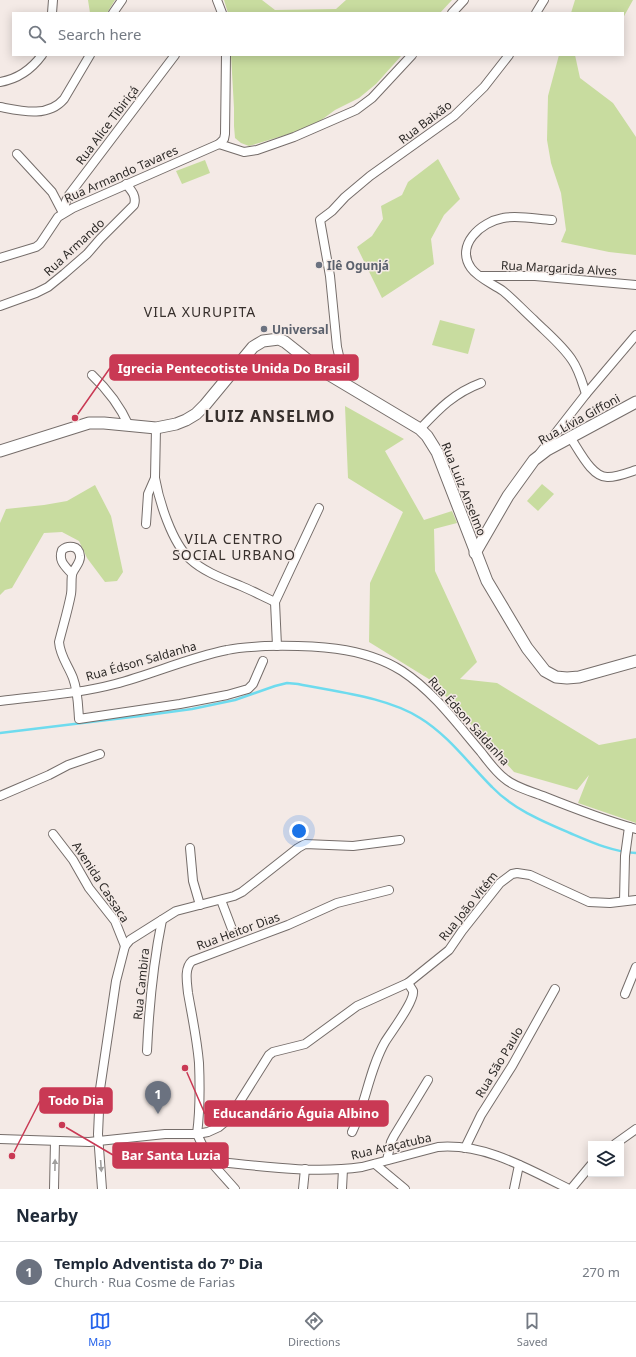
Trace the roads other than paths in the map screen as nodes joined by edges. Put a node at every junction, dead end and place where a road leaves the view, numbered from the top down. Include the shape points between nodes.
1 (53, 0) edge
2 (122, 0) edge
3 (217, 0) edge
4 (464, 0) edge
5 (544, 0) edge
6 (52, 12) edge
7 (114, 12) edge
8 (222, 12) edge
9 (453, 12) edge
10 (537, 12) edge
11 (41, 56) edge
12 (89, 56) edge
13 (174, 56) edge
14 (226, 56) edge
15 (411, 56) edge
16 (508, 56) edge
17 (0, 82) edge
18 (0, 107) edge
19 (219, 144) junction
20 (17, 154) dead end
21 (126, 184) junction
22 (63, 213) junction
23 (552, 220) dead end
24 (0, 258) edge
25 (480, 276) junction
26 (636, 285) edge
27 (0, 306) edge
28 (636, 335) edge
29 (342, 369) dead end
30 (92, 375) dead end
31 (481, 383) dead end
32 (586, 394) junction
33 (636, 402) edge
34 (129, 426) junction
35 (156, 428) junction
36 (420, 429) junction
37 (570, 438) junction
38 (0, 451) edge
39 (534, 460) junction
40 (636, 470) edge
41 (155, 478) junction
42 (319, 508) dead end
43 (146, 524) dead end
44 (475, 553) junction
45 (72, 574) dead end
46 (275, 602) junction
47 (278, 646) junction
48 (264, 661) dead end
49 (636, 661) edge
50 (76, 692) junction
51 (0, 701) edge
52 (100, 754) dead end
53 (0, 796) edge
54 (632, 828) edge
55 (53, 834) dead end
56 (400, 840) dead end
57 (190, 848) dead end
58 (389, 890) dead end
59 (221, 900) junction
60 (636, 900) edge
61 (624, 901) junction
62 (200, 905) junction
63 (162, 920) junction
64 (232, 929) dead end
65 (125, 946) junction
66 (636, 967) edge
67 (408, 983) junction
68 (555, 990) dead end
69 (625, 994) dead end
70 (147, 1051) dead end
71 (428, 1080) dead end
72 (636, 1130) edge
73 (352, 1132) dead end
74 (196, 1134) junction
75 (0, 1139) edge
76 (55, 1141) junction
77 (620, 1141) edge
78 (99, 1142) junction
79 (465, 1148) junction
80 (387, 1160) junction
81 (210, 1161) junction
82 (375, 1164) junction
83 (519, 1165) junction
84 (588, 1168) edge
85 (305, 1169) junction
86 (343, 1169) junction
87 (54, 1189) edge
88 (102, 1189) edge
89 (235, 1189) edge
90 (304, 1189) edge
91 (342, 1189) edge
92 (405, 1189) edge
93 (514, 1189) edge
94 (570, 1189) edge

1 - 6 street
2 - 7 street
3 - 8 street
4 - 9 street
5 - 10 street
11 - 17 street via 21,75
12 - 18 street via 59,105 34,112
13 - 22 street, Rua Alice Tibiriçá via 69,195
14 - 19 street via 226,129 224,140
15 - 19 street via 372,98 356,110 257,150 244,152
16 - 29 street, Rua Baixão via 484,87 454,116 370,176 320,220
19 - 21 street, Rua Armando Tavares
20 - 22 street via 52,192
21 - 22 street, Rua Armando Tavares
21 - 27 street, Rua Armando via 135,197 134,205 86,254 48,287
22 - 24 street, Rua Armando Tavares via 36,247
23 - 25 street via 503,218 479,230 466,246 466,254 472,269
25 - 26 street, Rua Margarida Alves via 535,276
25 - 32 street via 506,294 566,352 579,372
28 - 32 street
30 - 34 street via 118,405
31 - 36 street via 467,388 442,406
32 - 39 street
33 - 37 street, Rua Lívia Giffoni
34 - 35 street, Rua Luiz Anselmo
34 - 38 street, Rua Luiz Anselmo via 104,423 82,425
35 - 36 street, Rua Luiz Anselmo via 176,424 196,414 253,347 263,341 279,339 314,365
35 - 41 street
36 - 44 street, Rua Luiz Anselmo via 428,436 437,452
37 - 39 street, Rua Lívia Giffoni
37 - 40 street via 592,470 600,476 608,478
39 - 44 street, Rua Lívia Giffoni via 508,496
41 - 43 street via 148,494
41 - 46 street via 159,498 171,528 181,550 189,559 220,577
42 - 46 street
44 - 49 street, Rua Luiz Anselmo via 494,595 527,648 545,671 556,677 579,677
45 - 50 street via 71,594 59,642
46 - 47 street
47 - 50 street, Rua Édson Saldanha via 228,649 116,684
47 - 54 street, Rua Édson Saldanha via 350,651 392,665 429,693 505,779 539,795
48 - 50 street via 253,684 248,688 227,695 180,704 79,719
50 - 51 street, Rua Édson Saldanha
52 - 53 street via 68,765
54 - 61 street via 625,853
55 - 65 street, Avenida Cassaca via 74,860 89,888 115,921
56 - 59 street via 353,846 305,844 242,892
57 - 62 street via 193,881
58 - 74 street, Rua Heitor Dias via 337,903 294,923 189,963 187,984 199,1063 199,1116
59 - 62 street
59 - 64 street
60 - 61 street, Rua João Vitém
61 - 67 street, Rua João Vitém via 589,902 530,876 512,874 500,883 449,950
62 - 63 street via 182,909
63 - 65 street via 130,940
63 - 70 street, Rua Cambira via 153,971
65 - 78 street via 116,981 101,1081
66 - 69 street
67 - 73 street via 413,991 411,1002 377,1057
67 - 74 street, Rua João Vitém via 357,1006 304,1044 269,1054 225,1122 208,1132
68 - 79 street, Rua São Paulo via 481,1115
71 - 80 street via 394,1136
72 - 77 street
74 - 78 street, Rua João Vitém via 165,1134
74 - 81 street
75 - 76 street, Rua João Vitém
76 - 78 street, Rua João Vitém
87 -> 76 street
78 -> 88 street
79 - 80 street, Rua Araçatuba via 438,1147
79 - 83 street, Rua Araçatuba
80 - 82 street, Rua Araçatuba
81 - 85 street, Rua Araçatuba
81 - 89 street
82 - 86 street, Rua Araçatuba
82 - 92 street
83 - 93 street
83 - 94 street, Rua Araçatuba
84 - 94 street
85 - 86 street, Rua Araçatuba
85 - 90 street
86 - 91 street

